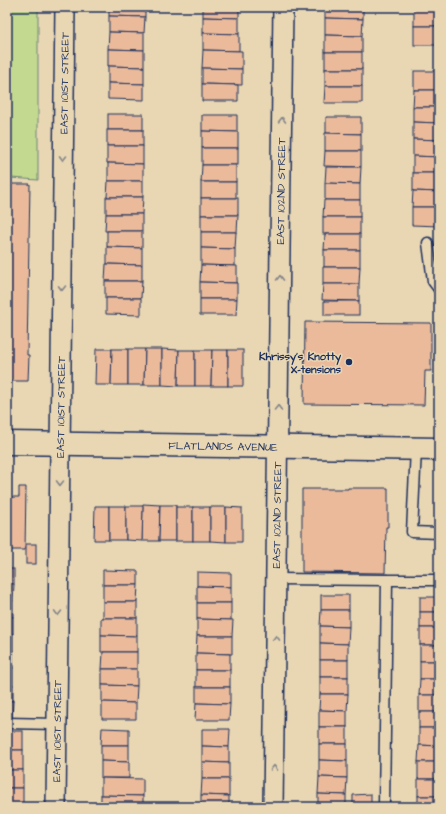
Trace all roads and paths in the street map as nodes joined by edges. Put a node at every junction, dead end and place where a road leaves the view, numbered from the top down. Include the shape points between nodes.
1 (65, 7) edge
2 (283, 7) edge
3 (428, 244) dead end
4 (439, 289) edge
5 (7, 443) edge
6 (60, 444) junction
7 (278, 447) junction
8 (416, 449) junction
9 (439, 449) edge
10 (439, 533) edge
11 (276, 579) junction
12 (387, 580) junction
13 (439, 580) edge
14 (7, 723) edge
15 (57, 724) junction
16 (56, 807) edge
17 (273, 807) edge
18 (384, 807) edge

1 -> 6 street, EAST 101ST STREET
7 -> 2 street, EAST 102ND STREET
3 - 4 lane via 433,281
5 - 6 main road, FLATLANDS AVENUE
6 - 7 main road, FLATLANDS AVENUE
6 -> 15 street, EAST 101ST STREET
7 - 8 main road, FLATLANDS AVENUE
7 - 11 street, EAST 102ND STREET
8 - 9 main road, FLATLANDS AVENUE
8 - 10 lane via 412,532
11 - 12 lane
17 -> 11 street, EAST 102ND STREET
12 - 13 lane
12 - 18 lane
14 - 15 lane
15 - 16 street, EAST 101ST STREET

